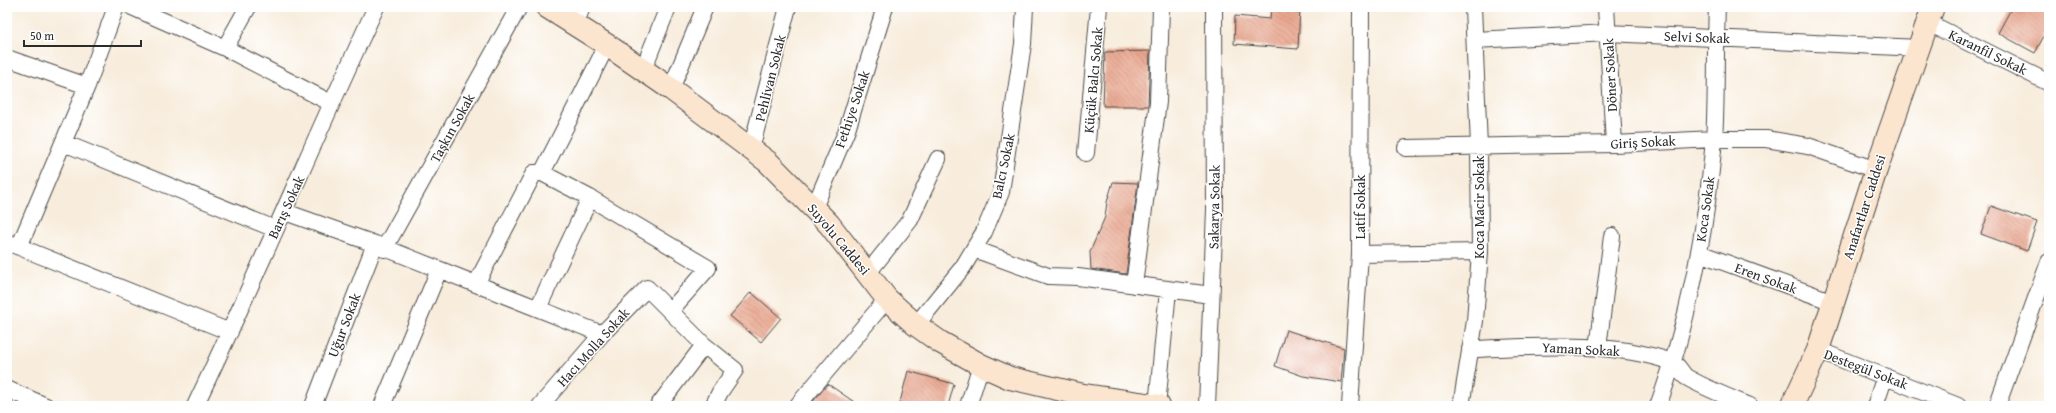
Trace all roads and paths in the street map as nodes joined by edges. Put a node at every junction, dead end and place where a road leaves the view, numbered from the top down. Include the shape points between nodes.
1 (116, 7) edge
2 (132, 7) edge
3 (248, 7) edge
4 (376, 7) edge
5 (519, 7) edge
6 (547, 7) edge
7 (668, 7) edge
8 (705, 7) edge
9 (788, 7) edge
10 (885, 7) edge
11 (1025, 7) edge
12 (1099, 7) edge
13 (1161, 7) edge
14 (1214, 7) edge
15 (1361, 7) edge
16 (1473, 7) edge
17 (1606, 7) edge
18 (1717, 7) edge
19 (1930, 14) edge
20 (579, 16) edge
21 (1608, 33) junction
22 (1716, 37) junction
23 (1475, 40) junction
24 (607, 45) junction
25 (225, 48) junction
26 (1919, 48) junction
27 (7, 58) edge
28 (644, 70) junction
29 (2049, 83) edge
30 (87, 86) junction
31 (671, 89) junction
32 (331, 103) junction
33 (1714, 138) junction
34 (64, 143) junction
35 (1614, 144) junction
36 (1479, 146) junction
37 (1406, 148) dead end
38 (752, 149) junction
39 (1086, 153) dead end
40 (938, 159) dead end
41 (1876, 170) junction
42 (542, 173) junction
43 (590, 198) junction
44 (814, 208) junction
45 (285, 212) junction
46 (275, 229) junction
47 (1612, 236) dead end
48 (13, 244) edge
49 (379, 246) junction
50 (974, 249) junction
51 (1480, 252) junction
52 (1699, 253) junction
53 (1360, 254) junction
54 (2049, 262) edge
55 (439, 270) junction
56 (867, 274) junction
57 (476, 284) junction
58 (1134, 285) junction
59 (1168, 290) junction
60 (1211, 295) junction
61 (887, 299) junction
62 (1833, 302) junction
63 (538, 308) junction
64 (671, 310) junction
65 (916, 325) junction
66 (230, 332) junction
67 (602, 334) junction
68 (704, 345) junction
69 (1598, 348) junction
70 (1470, 349) junction
71 (1818, 350) junction
72 (1674, 362) junction
73 (981, 365) junction
74 (1885, 376) junction
75 (7, 389) edge
76 (1081, 400) edge
77 (46, 406) edge
78 (195, 406) edge
79 (313, 406) edge
80 (382, 406) edge
81 (540, 406) edge
82 (658, 406) edge
83 (713, 406) edge
84 (797, 406) edge
85 (968, 406) edge
86 (1158, 406) edge
87 (1207, 406) edge
88 (1350, 406) edge
89 (1461, 406) edge
90 (1658, 406) edge
91 (1750, 406) edge
92 (1792, 406) edge
93 (1875, 406) edge
94 (1958, 406) edge
95 (1997, 406) edge

1 - 30 street
2 - 25 street
3 - 25 street
4 - 32 street, Barış Sokak
5 - 49 street, Taşkın Sokak
6 - 20 street, Suyolu Caddesi
7 - 28 street
8 - 31 street
9 - 38 street, Pehlivan Sokak
10 - 44 street, Fethiye Sokak via 846,130
11 - 50 street, Balcı Sokak via 1023,44 1001,192
12 - 39 street, Küçük Balcı Sokak
13 - 58 street via 1158,102
14 - 60 street, Sakarya Sokak via 1215,210
15 - 53 street, Latif Sokak
16 - 23 street, Koca Macir Sokak
17 - 21 street, Döner Sokak
18 - 22 street, Koca Sokak
19 - 26 street, Anafartlar Caddesi
19 - 29 street, Karanfil Sokak
20 - 24 street, Suyolu Caddesi
21 - 22 street, Selvi Sokak
21 - 23 street, Selvi Sokak
21 - 35 street, Döner Sokak
22 - 26 street, Selvi Sokak
22 - 33 street, Koca Sokak
23 - 36 street, Koca Macir Sokak
24 - 28 street, Suyolu Caddesi
24 - 42 street
25 - 32 street
26 - 41 street, Anafartlar Caddesi
27 - 30 street
28 - 31 street, Suyolu Caddesi
30 - 34 street
31 - 38 street, Suyolu Caddesi
32 - 45 street, Barış Sokak
33 - 35 street, Giriş Sokak
33 - 41 street, Giriş Sokak via 1766,139 1808,146
33 - 52 street, Koca Sokak
34 - 46 street
34 - 48 street
35 - 36 street, Giriş Sokak
36 - 37 street, Giriş Sokak
36 - 51 street, Koca Macir Sokak
38 - 44 street, Suyolu Caddesi
40 - 56 street via 910,220
41 - 62 street, Anafartlar Caddesi
42 - 43 street
42 - 57 street via 534,173
43 - 63 street
43 - 64 street via 708,268
44 - 56 street, Suyolu Caddesi
45 - 46 street, Barış Sokak
45 - 49 street
46 - 66 street, Barış Sokak
47 - 69 street
48 - 66 street
49 - 55 street
49 - 79 street, Uğur Sokak
50 - 58 street via 1048,276
50 - 65 street, Balcı Sokak via 963,267
51 - 53 street
51 - 70 street, Koca Macir Sokak via 1475,321
52 - 62 street, Eren Sokak
52 - 72 street, Koca Sokak
53 - 88 street, Latif Sokak
54 - 95 street
55 - 57 street
55 - 80 street
56 - 61 street, Suyolu Caddesi
57 - 63 street
58 - 59 street
59 - 60 street
59 - 86 street
60 - 87 street, Sakarya Sokak
61 - 65 street, Suyolu Caddesi
61 - 84 street
62 - 71 street, Anafartlar Caddesi
63 - 67 street
64 - 67 street, Hacı Molla Sokak via 647,288
64 - 68 street
65 - 73 street, Suyolu Caddesi
66 - 78 street, Barış Sokak
67 - 81 street, Hacı Molla Sokak
68 - 82 street
68 - 83 street via 735,370
69 - 70 street, Yaman Sokak
69 - 72 street, Yaman Sokak
70 - 89 street, Koca Macir Sokak
71 - 74 street, Destegül Sokak
71 - 92 street, Anafartlar Caddesi
72 - 90 street, Koca Sokak
72 - 91 street via 1684,375 1704,388
73 - 76 street, Suyolu Caddesi via 1010,378
73 - 85 street
74 - 93 street
74 - 94 street, Destegül Sokak
75 - 77 street
76 - 86 street, Suyolu Caddesi

